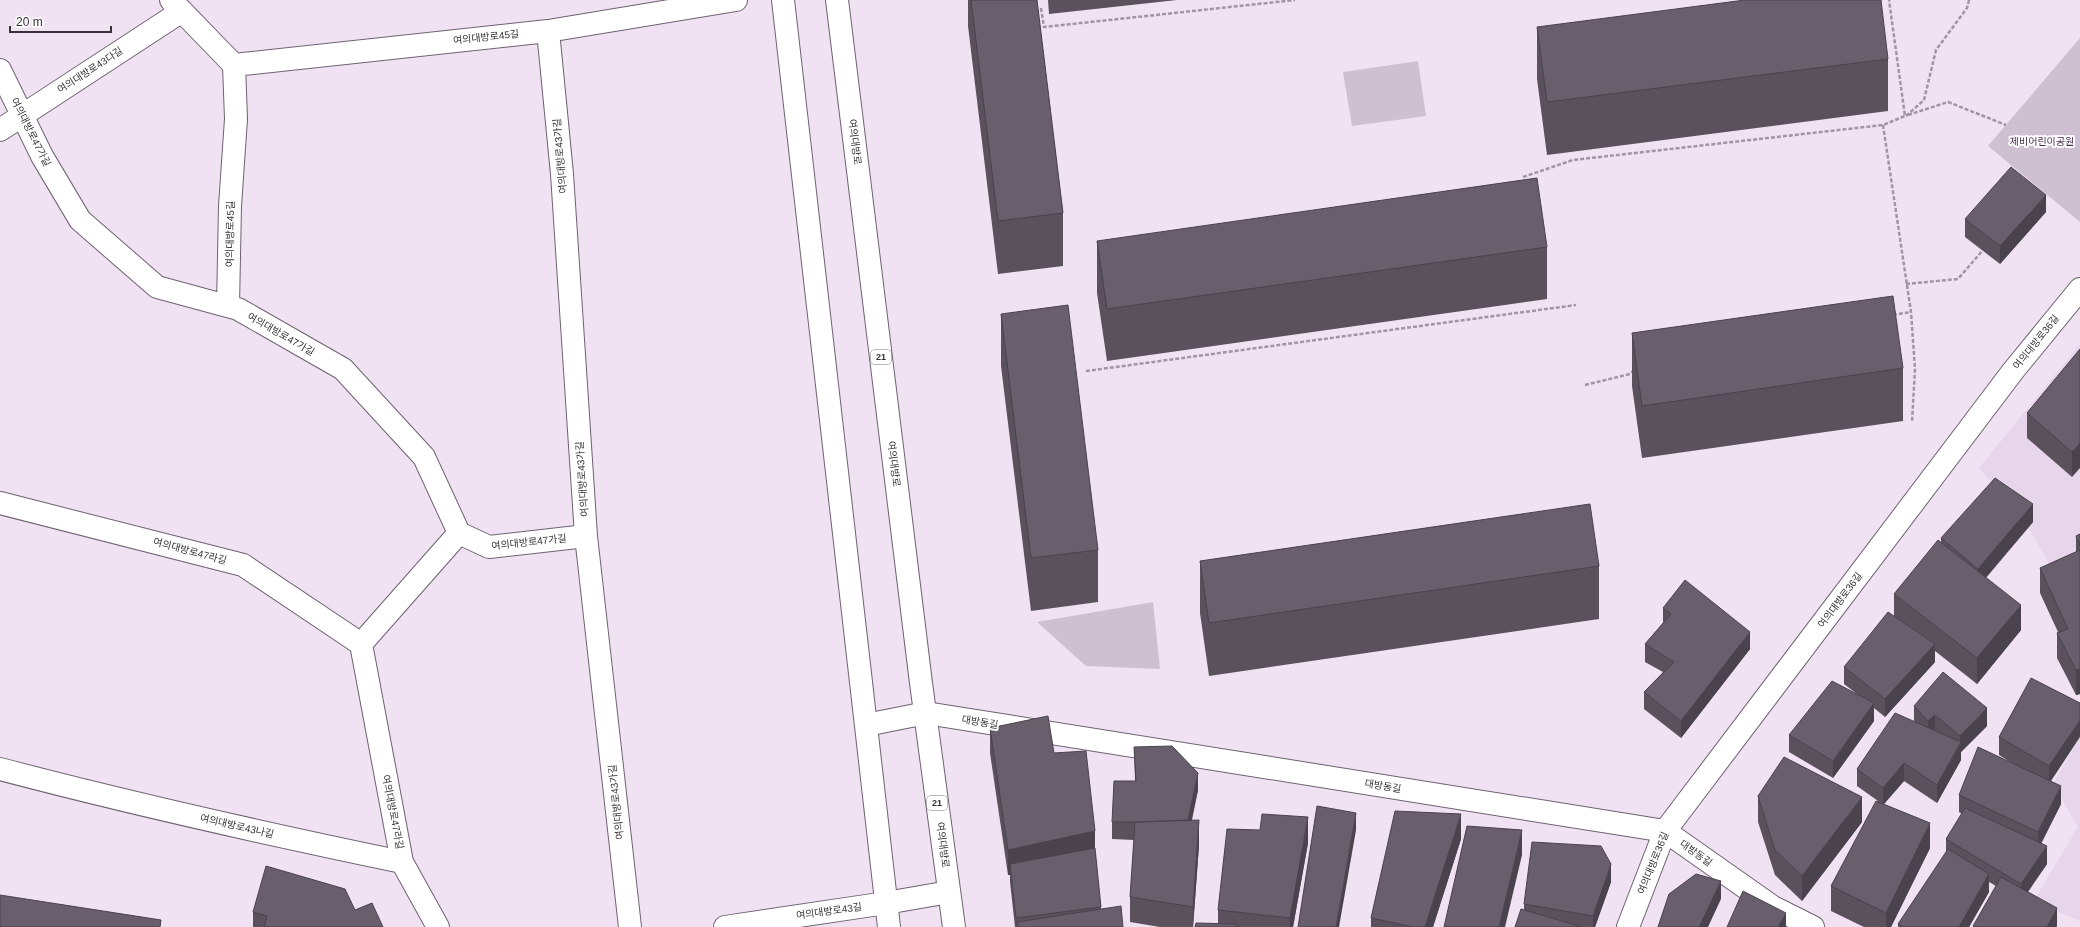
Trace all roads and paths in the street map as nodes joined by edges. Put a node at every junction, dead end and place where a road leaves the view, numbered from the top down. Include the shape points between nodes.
1 (736, 0) edge
2 (783, 0) edge
3 (838, 0) edge
4 (1295, 0) edge
5 (1889, 0) edge
6 (1969, 0) edge
7 (176, 5) edge
8 (1041, 8) dead end
9 (548, 31) junction
10 (234, 65) junction
11 (0, 70) edge
12 (22, 114) junction
13 (1905, 116) junction
14 (2006, 124) dead end
15 (1883, 126) junction
16 (0, 130) edge
17 (1523, 177) dead end
18 (1983, 250) edge
19 (1906, 284) junction
20 (2080, 289) edge
21 (1576, 305) dead end
22 (228, 306) junction
23 (1911, 312) junction
24 (1887, 316) edge
25 (1636, 368) edge
26 (1086, 371) dead end
27 (1585, 385) dead end
28 (1912, 422) dead end
29 (0, 504) edge
30 (459, 532) junction
31 (586, 536) junction
32 (361, 644) junction
33 (926, 713) junction
34 (866, 725) junction
35 (0, 768) edge
36 (1666, 831) junction
37 (402, 862) junction
38 (949, 892) junction
39 (886, 903) junction
40 (438, 927) edge
41 (630, 927) edge
42 (725, 927) edge
43 (889, 927) edge
44 (954, 927) edge
45 (1628, 927) edge
46 (1813, 927) edge

1 - 9 street, 여의대방로45길
2 - 34 street
3 - 33 street, 여의대방로 / 21
4 - 8 path via 1044,27
5 - 13 path
6 - 13 path via 1967,8 1936,50 1924,100
7 - 10 street
7 - 12 street, 여의대방로43다길
9 - 10 street, 여의대방로45길
9 - 31 street, 여의대방로43가길 via 562,174
10 - 22 street, 여의대방로45길 via 236,119 230,206
11 - 12 street, 여의대방로47가길
12 - 16 street, 여의대방로43다길
12 - 22 street, 여의대방로47가길 via 42,156 80,220 157,287
13 - 14 path via 1948,102
13 - 15 path
15 - 17 path via 1573,160
15 - 19 path
18 - 19 path via 1958,279
19 - 23 path
20 - 36 street, 여의대방로36길 via 2013,371
21 - 26 path
22 - 30 street, 여의대방로47가길 via 238,309 343,369 424,457
23 - 24 path
23 - 28 path via 1915,369
25 - 27 path via 1630,374
29 - 32 street, 여의대방로47라길 via 243,565
30 - 31 street, 여의대방로47가길 via 489,547
30 - 32 street
31 - 41 street, 여의대방로43가길
32 - 37 street, 여의대방로47라길
33 - 34 street
33 - 36 street, 대방동길
33 - 38 street, 여의대방로 / 21
34 - 39 street
35 - 37 street, 여의대방로43나길 via 52,783
36 - 45 street, 여의대방로36길
36 - 46 street, 대방동길 via 1773,907
37 - 40 street
38 - 39 street, 여의대방로43길
38 - 44 street, 여의대방로 / 21
39 - 42 street, 여의대방로43길
39 - 43 street

